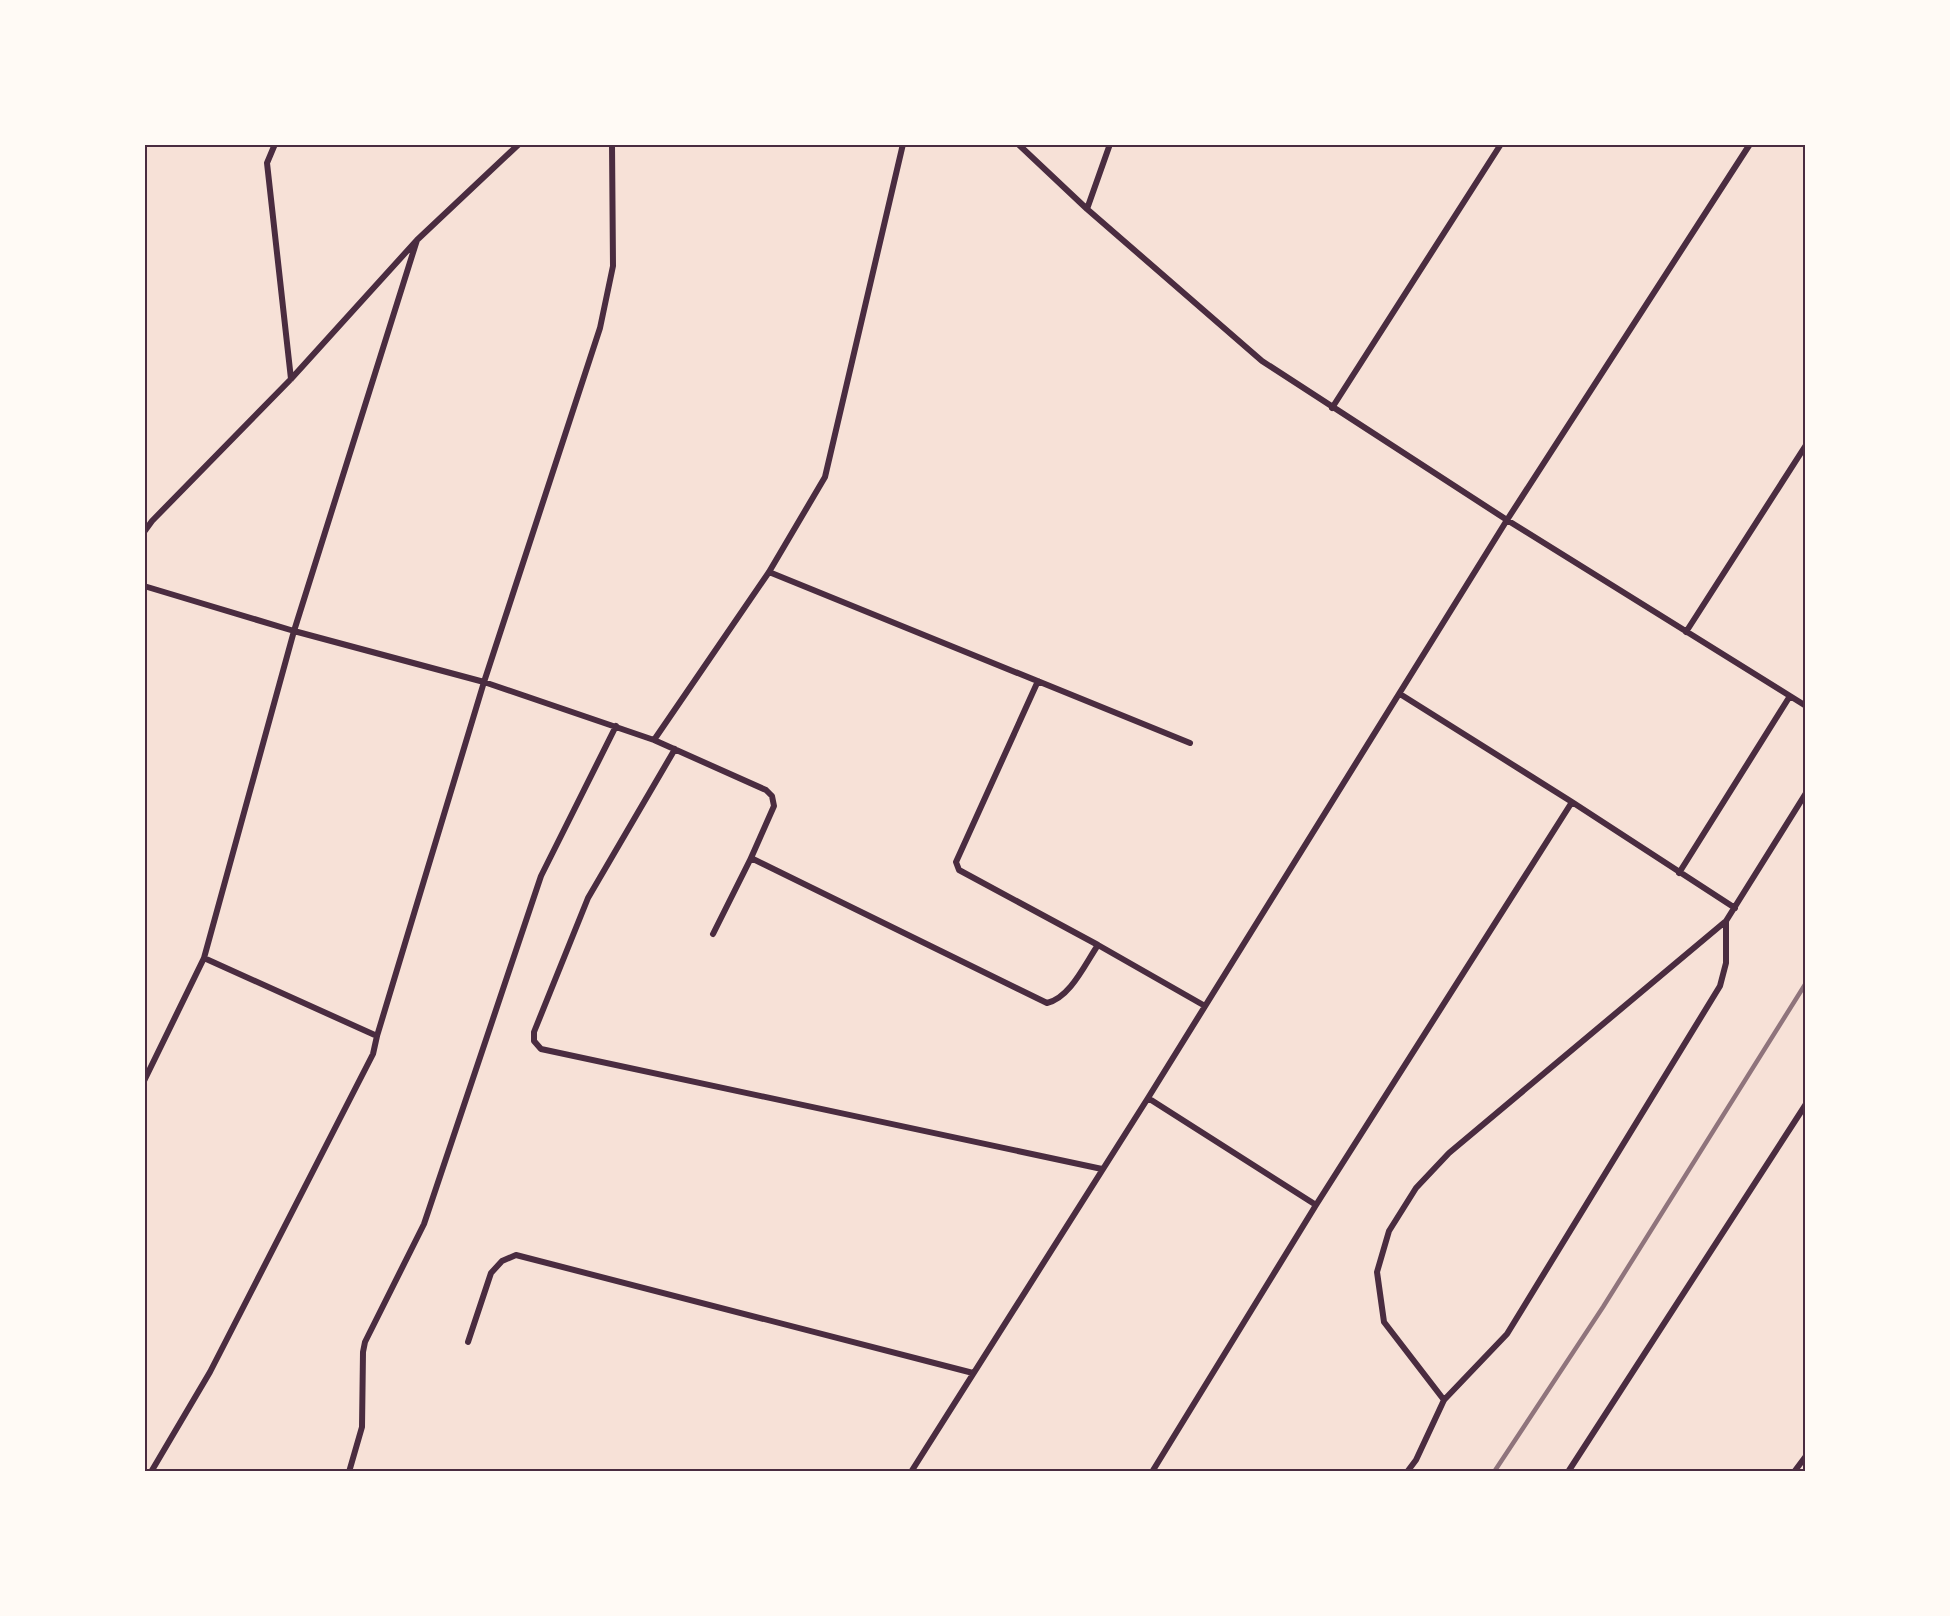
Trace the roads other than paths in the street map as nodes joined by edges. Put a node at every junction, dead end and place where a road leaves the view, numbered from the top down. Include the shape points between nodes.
1 (275, 144) edge
2 (519, 144) edge
3 (612, 144) edge
4 (903, 144) edge
5 (1018, 144) edge
6 (1110, 144) edge
7 (1501, 144) edge
8 (1750, 144) edge
9 (1087, 209) junction
10 (417, 240) junction
11 (291, 379) junction
12 (1332, 408) junction
13 (1806, 445) edge
14 (1507, 520) junction
15 (144, 532) edge
16 (769, 572) junction
17 (144, 586) edge
18 (294, 631) junction
19 (1686, 632) junction
20 (1038, 681) junction
21 (484, 682) junction
22 (1400, 694) junction
23 (1791, 696) junction
24 (1806, 706) edge
25 (616, 726) junction
26 (654, 740) junction
27 (1190, 743) dead end
28 (675, 749) junction
29 (1806, 793) edge
30 (1572, 802) junction
31 (751, 858) junction
32 (1679, 873) junction
33 (1735, 908) junction
34 (1726, 921) junction
35 (713, 934) dead end
36 (1098, 945) junction
37 (204, 958) junction
38 (1205, 1006) junction
39 (377, 1036) junction
40 (144, 1081) edge
41 (1148, 1098) junction
42 (1806, 1104) edge
43 (1102, 1169) junction
44 (1316, 1206) junction
45 (468, 1342) dead end
46 (973, 1373) junction
47 (1444, 1400) junction
48 (1806, 1456) edge
49 (151, 1472) edge
50 (349, 1472) edge
51 (911, 1472) edge
52 (1152, 1472) edge
53 (1407, 1472) edge
54 (1568, 1472) edge
55 (1794, 1472) edge

1 - 11 street via 267,163
2 - 10 street
3 - 21 street via 613,266 600,328
4 - 16 street via 825,477
5 - 9 street
6 - 9 street
7 - 12 street
8 - 14 street
9 - 12 street via 1262,361
10 - 11 street
10 - 18 street
11 - 15 street
12 - 14 street
13 - 19 street
14 - 19 street
14 - 22 street
16 - 20 street
16 - 26 street
17 - 18 street
18 - 21 street
18 - 37 street
19 - 23 street
20 - 27 street
20 - 36 street via 956,862 959,870
21 - 25 street
21 - 39 street
22 - 30 street
22 - 38 street
23 - 24 street
23 - 32 street
25 - 26 street
25 - 50 street via 541,876 423,1224 365,1342 362,1427
26 - 28 street
28 - 31 street via 772,796 774,806
28 - 43 street via 588,898 534,1032 534,1041 541,1049
29 - 33 street
30 - 32 street
30 - 44 street
31 - 35 street
31 - 36 street via 1047,1003 1066,994
32 - 33 street
33 - 34 street
34 - 47 street via 1726,963 1720,986 1507,1334
34 - 47 street via 1449,1153 1416,1188 1389,1231 1377,1272 1384,1322
36 - 38 street
37 - 39 street
37 - 40 street
38 - 41 street
39 - 49 street via 373,1054 216,1361
41 - 43 street
41 - 44 street
42 - 54 street
43 - 46 street
44 - 52 street
45 - 46 street via 491,1273 502,1260 516,1255
46 - 51 street
47 - 53 street
48 - 55 street

